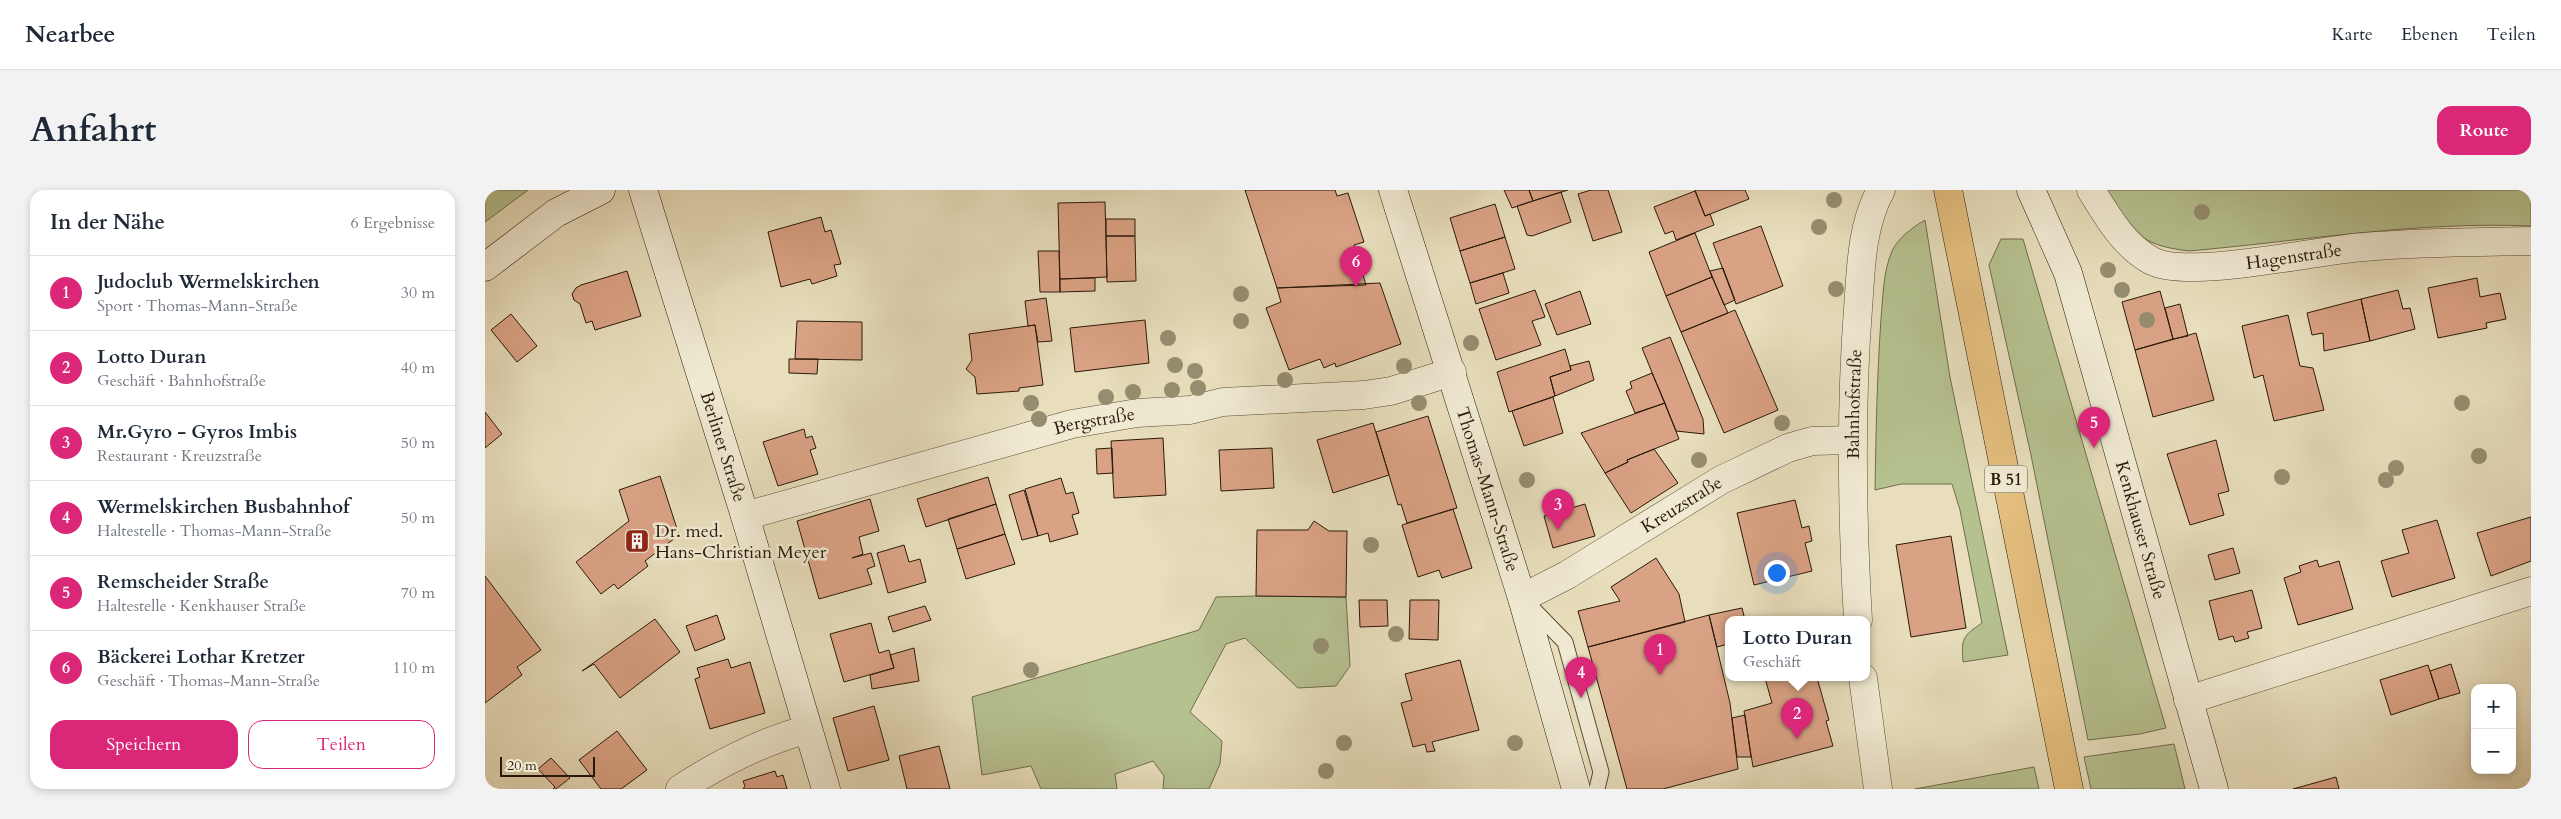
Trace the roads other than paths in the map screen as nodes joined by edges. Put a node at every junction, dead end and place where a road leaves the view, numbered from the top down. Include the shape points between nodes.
1 (601, 190) edge
2 (643, 190) edge
3 (1393, 190) edge
4 (1881, 190) edge
5 (1949, 190) edge
6 (2031, 190) edge
7 (2091, 190) edge
8 (2531, 241) edge
9 (485, 267) edge
10 (1452, 372) junction
11 (1851, 440) junction
12 (745, 516) junction
13 (2531, 591) edge
14 (1522, 598) junction
15 (1858, 616) edge
16 (1863, 681) edge
17 (2188, 700) junction
18 (808, 729) junction
19 (2067, 780) edge
20 (680, 789) edge
21 (826, 789) edge
22 (1576, 789) edge
23 (1597, 789) edge
24 (1878, 789) edge
25 (2214, 789) edge

1 - 9 street via 556,213
2 - 12 street, Berliner Straße
3 - 10 street, Thomas-Mann-Straße
4 - 11 street, Bahnhofstraße via 1869,220 1861,264
5 - 19 main road, B 51
6 - 17 street, Kenkhauser Straße via 2068,273
7 - 8 street, Hagenstraße via 2124,239 2153,261 2166,266 2186,267 2361,247
10 - 12 street, Bergstraße via 1364,395 1223,402 1190,410 1137,413 1072,424
10 - 14 street, Thomas-Mann-Straße
11 - 14 street, Kreuzstraße via 1812,441 1788,448 1721,480 1567,575
11 - 15 street, Bahnhofstraße
12 - 18 street, Berliner Straße
13 - 17 street
14 - 22 street, Thomas-Mann-Straße
14 - 23 lane via 1565,642 1601,772
16 - 24 street
17 - 25 street, Kenkhauser Straße
18 - 20 street via 736,754
18 - 21 street, Berliner Straße

